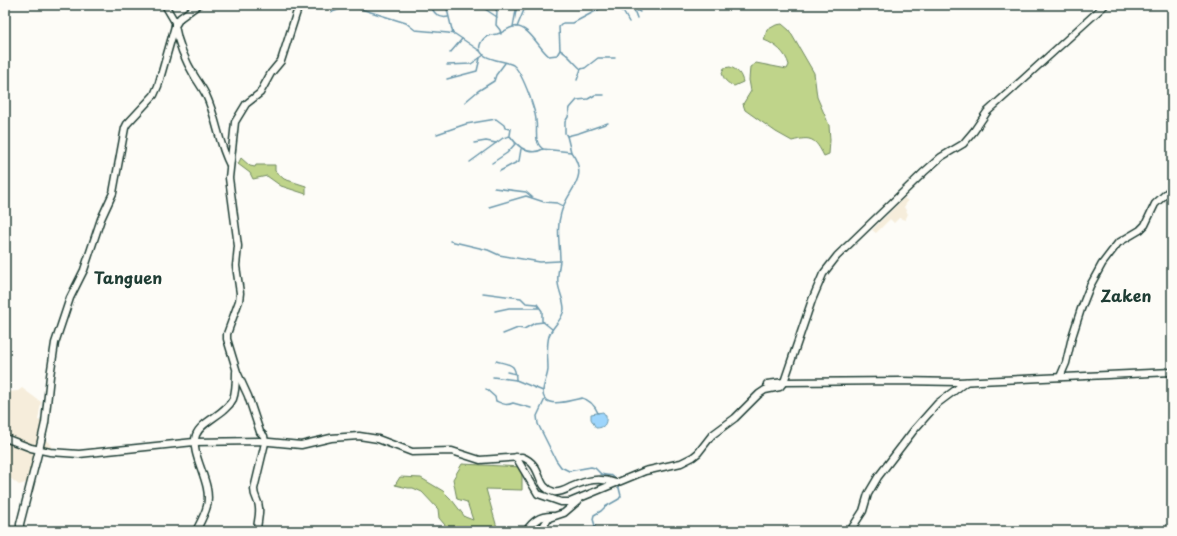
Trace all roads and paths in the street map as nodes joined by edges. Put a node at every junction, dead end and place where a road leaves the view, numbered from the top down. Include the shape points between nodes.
1 (165, 5) edge
2 (198, 5) edge
3 (299, 5) edge
4 (1105, 5) edge
5 (175, 26) junction
6 (230, 165) junction
7 (1172, 188) edge
8 (236, 372) junction
9 (1172, 372) edge
10 (1060, 377) junction
11 (784, 382) junction
12 (967, 382) junction
13 (767, 384) dead end
14 (5, 438) edge
15 (194, 442) junction
16 (265, 442) junction
17 (39, 450) junction
18 (516, 458) junction
19 (616, 483) junction
20 (580, 499) junction
21 (553, 516) junction
22 (20, 531) edge
23 (196, 531) edge
24 (257, 531) edge
25 (526, 531) edge
26 (540, 531) edge
27 (850, 531) edge

1 - 5 street
2 - 5 street via 180,18
3 - 6 street via 281,61 260,93 246,104 235,122
4 - 11 street via 987,112 963,144 941,157 924,172 837,256 823,274 812,300
5 - 6 street via 183,54 207,96 223,152
5 - 17 street via 154,95 125,128 113,193 61,325
6 - 8 street via 229,178 238,246 236,266 240,293 227,340
7 - 10 street via 1155,204 1145,225 1118,243 1102,264 1081,309
8 - 15 street via 235,392 231,402 199,429
8 - 16 street
9 - 10 street
10 - 12 street
11 - 12 street
11 - 13 street
11 - 19 street via 780,387 759,394 740,414 712,435 693,457 681,463 645,471
12 - 27 street via 938,403 914,430 878,477 868,494 863,511
14 - 17 street
15 - 16 street
15 - 17 street via 79,454
15 - 23 street via 208,495 208,505
16 - 18 street via 302,445 331,438 359,436 378,439 412,452 452,451 480,460
16 - 24 street via 254,489 254,496 260,509
17 - 22 street
18 - 19 street via 528,459 534,464 543,485 552,492 561,492 596,480
18 - 20 street via 538,494 561,502
19 - 20 street
20 - 21 street via 564,513
21 - 25 street via 534,521
21 - 26 street

